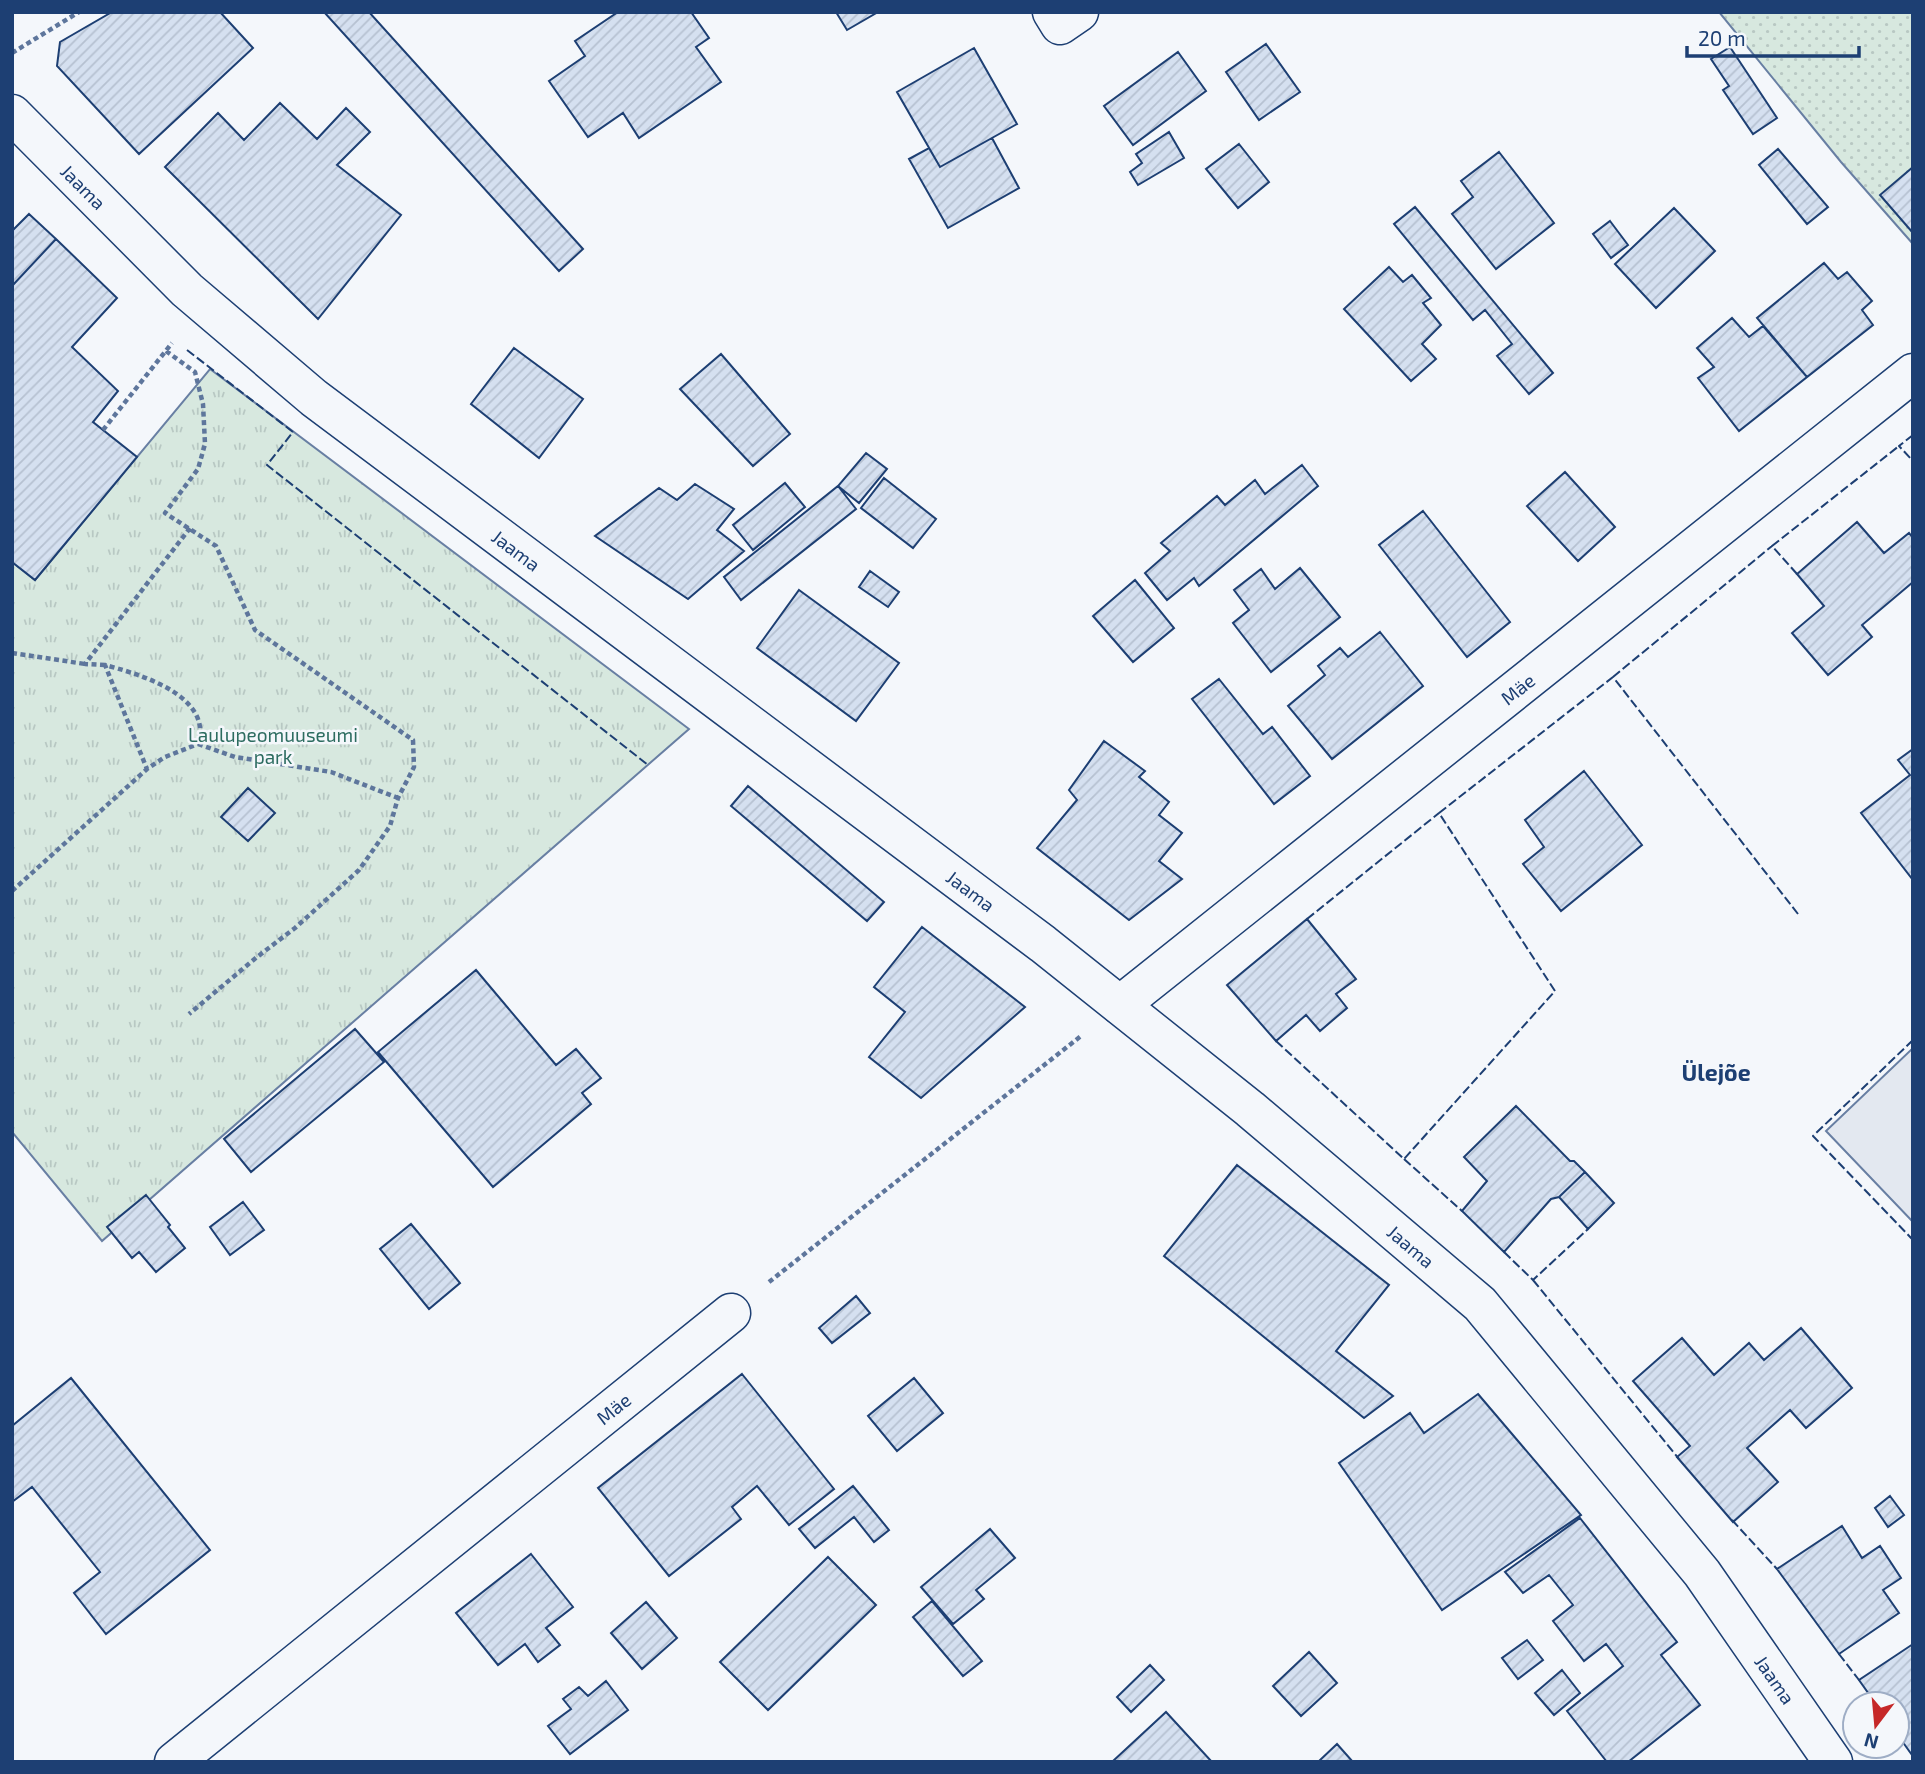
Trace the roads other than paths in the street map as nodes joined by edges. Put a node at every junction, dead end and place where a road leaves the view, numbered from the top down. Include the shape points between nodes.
1 (1052, 12) edge
2 (1079, 12) edge
3 (12, 114) edge
4 (1913, 373) edge
5 (1121, 1006) junction
6 (732, 1313) road end
7 (174, 1762) edge
8 (1833, 1762) edge

1 - 2 street via 1060,25
3 - 5 street, Jaama via 187,290 314,398
4 - 5 street, Mäe
5 - 8 street, Jaama via 1480,1304 1702,1573
6 - 7 street, Mäe

